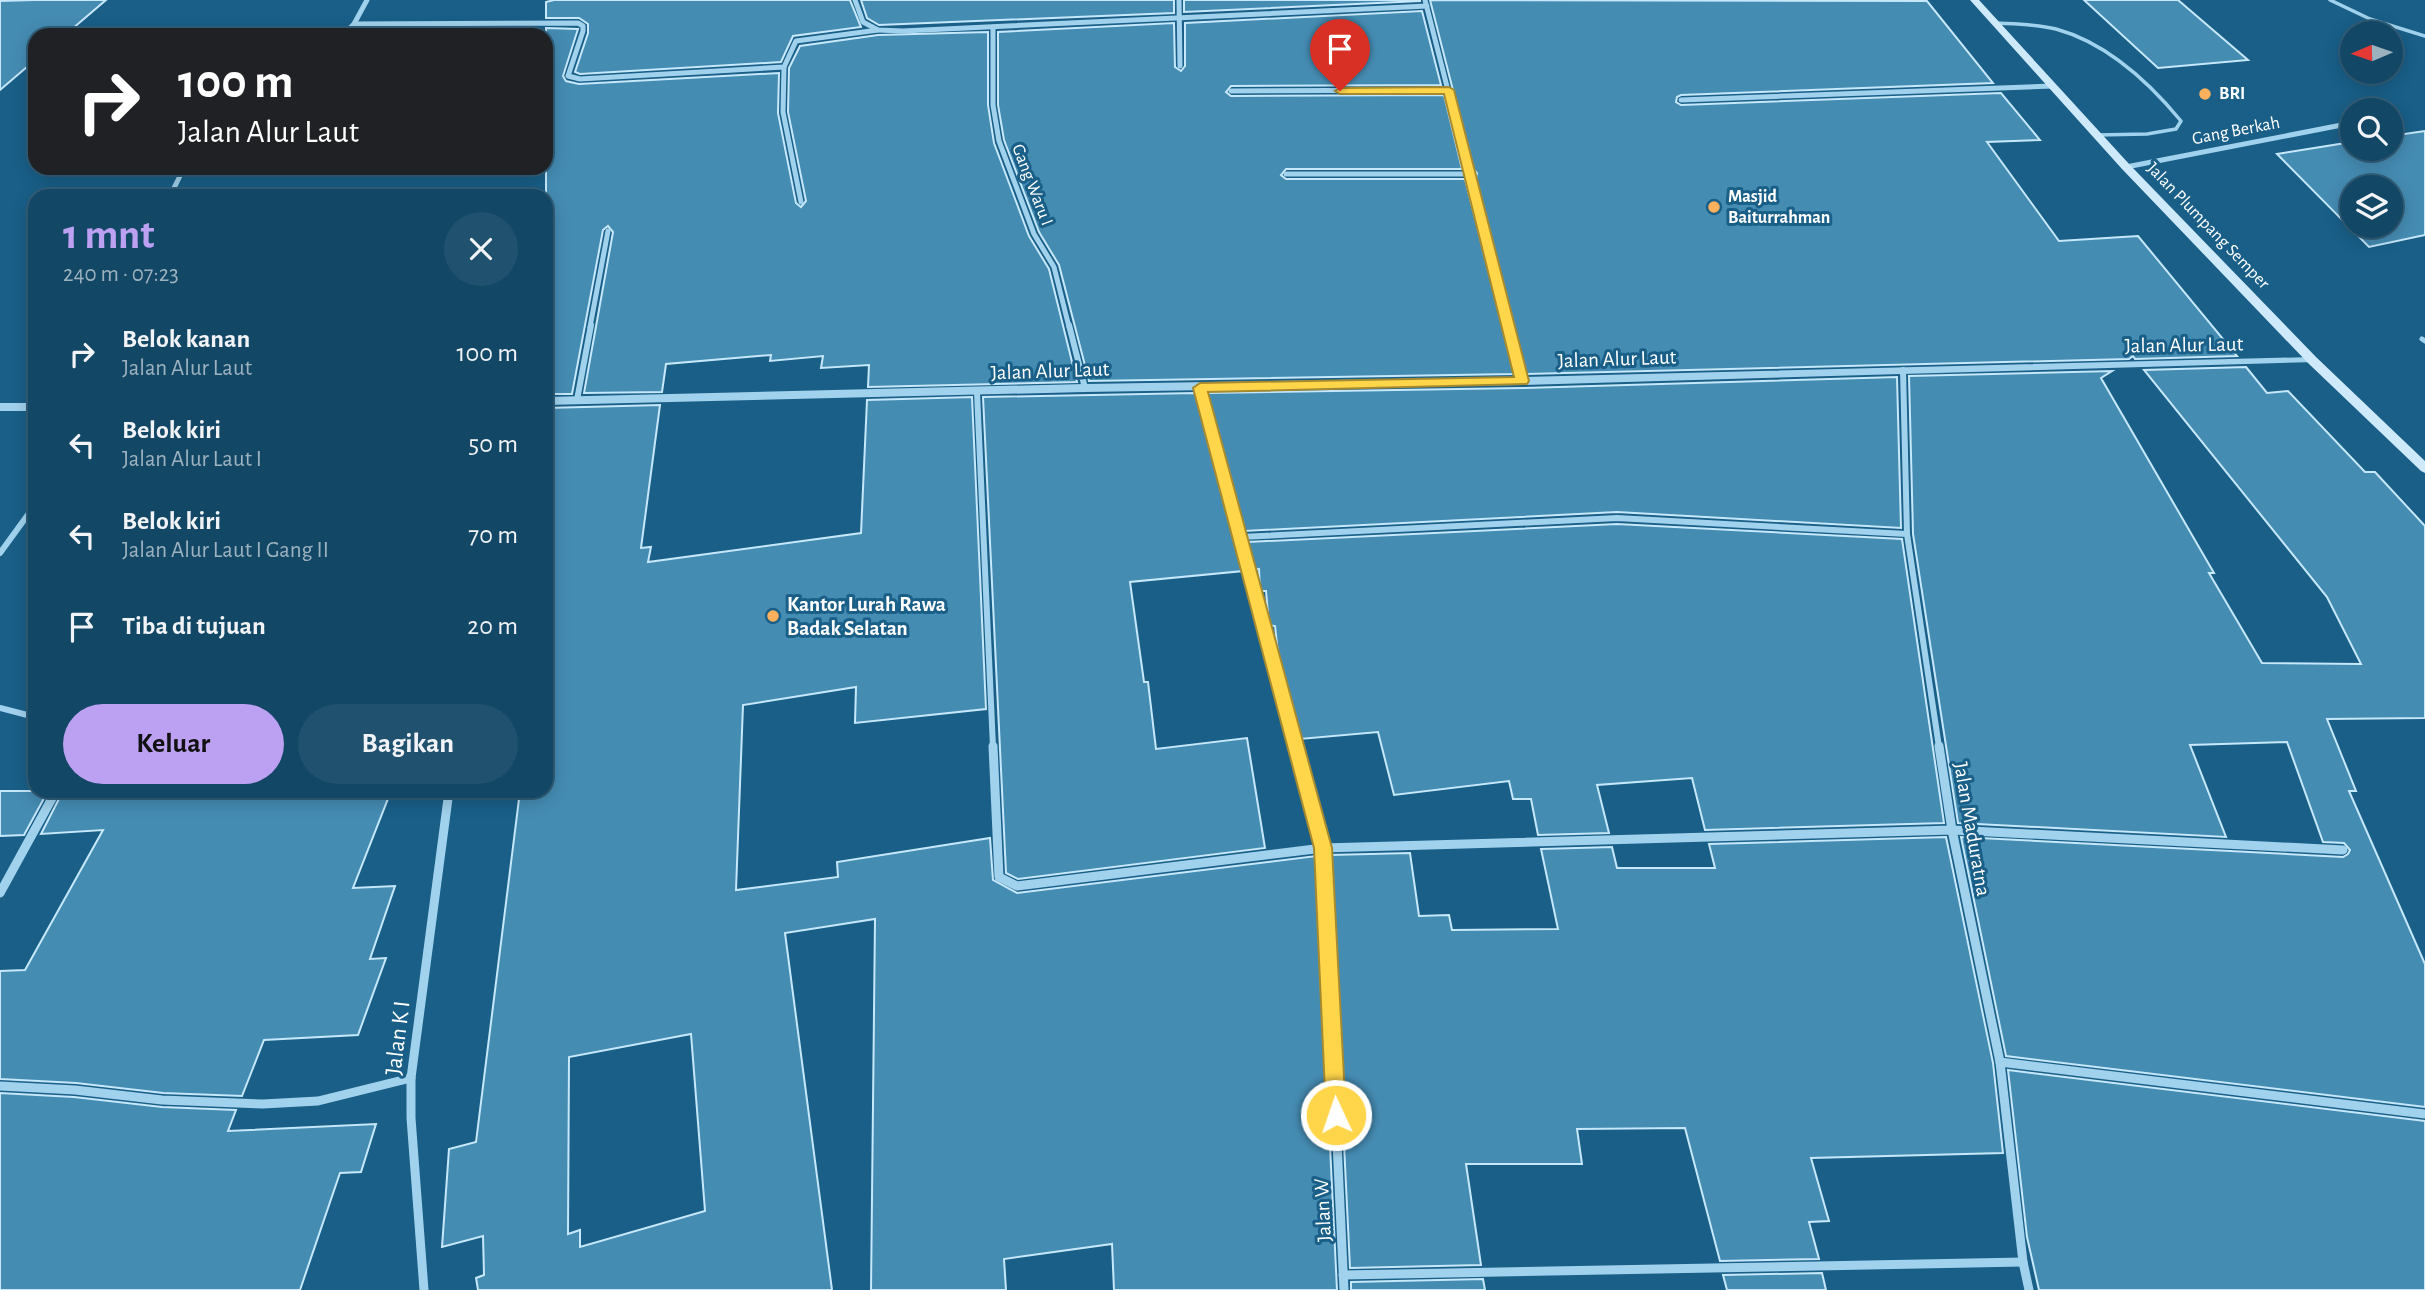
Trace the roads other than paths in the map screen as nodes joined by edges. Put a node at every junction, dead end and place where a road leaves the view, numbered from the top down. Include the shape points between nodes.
1 (367, 0) edge
2 (855, 0) edge
3 (1179, 0) edge
4 (1974, 0) edge
5 (2330, 0) edge
6 (1426, 3) edge
7 (1179, 17) junction
8 (1996, 23) junction
9 (354, 24) junction
10 (993, 27) junction
11 (350, 28) edge
12 (878, 30) junction
13 (2425, 36) edge
14 (1180, 66) dead end
15 (784, 67) junction
16 (2052, 86) junction
17 (1449, 90) junction
18 (1231, 91) dead end
19 (1682, 100) dead end
20 (2340, 124) edge
21 (2097, 135) junction
22 (2126, 167) junction
23 (1286, 174) dead end
24 (1472, 174) junction
25 (801, 202) dead end
26 (608, 231) dead end
27 (2312, 360) junction
28 (1903, 370) junction
29 (1522, 381) junction
30 (1085, 388) junction
31 (1200, 388) junction
32 (977, 392) junction
33 (578, 400) junction
34 (553, 401) edge
35 (0, 407) edge
36 (28, 407) edge
37 (2425, 468) edge
38 (28, 515) edge
39 (1908, 534) junction
40 (1240, 537) junction
41 (0, 553) edge
42 (0, 708) edge
43 (28, 715) edge
44 (52, 798) edge
45 (448, 798) edge
46 (1952, 830) junction
47 (1323, 848) junction
48 (2343, 850) dead end
49 (0, 893) edge
50 (2000, 1062) junction
51 (411, 1078) junction
52 (0, 1086) edge
53 (2425, 1114) edge
54 (2022, 1262) junction
55 (1343, 1275) junction
56 (424, 1290) edge
57 (1344, 1290) edge
58 (2029, 1290) edge

1 - 9 street
2 - 12 street via 863,22
3 - 7 street
4 - 8 main road, Jalan Plumpang Semper
5 - 13 lane via 2370,19
6 - 7 street
6 - 17 street
7 - 10 street
7 - 14 street
8 - 16 main road, Jalan Plumpang Semper
8 - 21 lane via 2066,32 2102,48 2163,96 2181,121 2176,129 2147,134
9 - 11 street
9 - 15 street via 578,23 583,31 568,76 580,79
10 - 12 street
10 - 30 street, Gang Waru I via 993,105 999,141 1034,234 1054,267
12 - 15 street via 796,41
15 - 25 street via 783,112
16 - 19 street
16 - 21 main road, Jalan Plumpang Semper
17 - 18 street
17 - 24 street
20 - 22 street, Gang Berkah
21 - 22 main road, Jalan Plumpang Semper
22 - 27 main road, Jalan Plumpang Semper
23 - 24 street
24 - 29 street
26 - 33 street
27 - 28 street, Jalan Alur Laut
27 - 37 main road, Jalan Plumpang Semper
28 - 29 street, Jalan Alur Laut
28 - 39 street, Jalan Maduratna
29 - 31 street, Jalan Alur Laut
30 - 31 street, Jalan Alur Laut
30 - 32 street, Jalan Alur Laut
31 - 40 street, Jalan W
32 - 33 street, Jalan Alur Laut
32 - 47 street via 999,877 1017,886 1045,884
33 - 34 street, Jalan Alur Laut
35 - 36 street
38 - 41 street
39 - 40 street via 1617,518
39 - 46 street, Jalan Maduratna
40 - 47 street, Jalan W
42 - 43 street
44 - 49 street
45 - 51 street, Jalan K I
46 - 47 street
46 - 48 street
46 - 50 street, Jalan Maduratna
47 - 55 street, Jalan W
50 - 53 street
50 - 54 street, Jalan Maduratna
51 - 52 street via 318,1101 263,1104
51 - 56 street, Jalan K I
54 - 55 street
54 - 58 street, Jalan Maduratna
55 - 57 street, Jalan W

